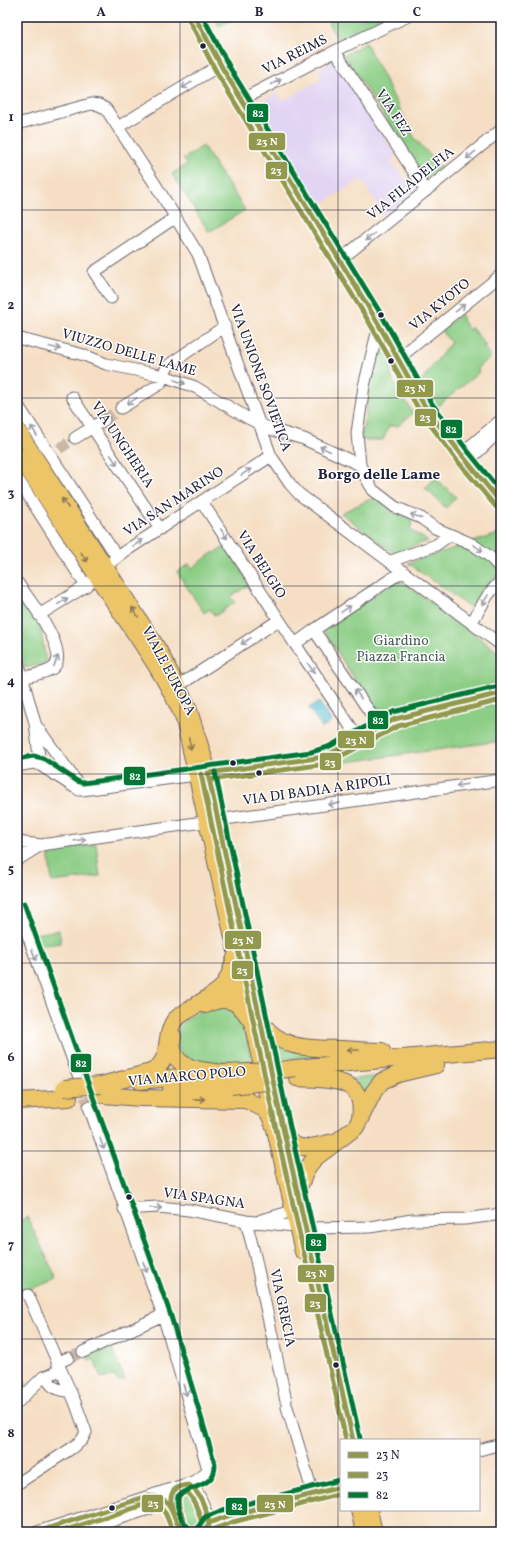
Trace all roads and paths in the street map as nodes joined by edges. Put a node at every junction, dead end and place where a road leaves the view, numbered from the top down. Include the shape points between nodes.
1 (195, 17) edge
2 (406, 17) edge
3 (335, 51) junction
4 (220, 65) junction
5 (241, 100) junction
6 (17, 124) edge
7 (118, 127) junction
8 (501, 130) edge
9 (426, 191) junction
10 (176, 217) junction
11 (340, 260) junction
12 (501, 275) edge
13 (111, 298) dead end
14 (379, 325) junction
15 (225, 326) junction
16 (17, 338) edge
17 (399, 358) junction
18 (164, 376) junction
19 (72, 397) dead end
20 (17, 404) edge
21 (121, 408) tunnel mouth
22 (104, 420) tunnel mouth
23 (498, 423) edge
24 (260, 424) junction
25 (92, 427) junction
26 (17, 428) edge
27 (75, 438) tunnel mouth
28 (17, 454) edge
29 (271, 456) junction
30 (464, 458) junction
31 (360, 465) junction
32 (17, 478) edge
33 (202, 502) junction
34 (501, 503) edge
35 (160, 529) junction
36 (450, 535) junction
37 (117, 557) junction
38 (391, 562) junction
39 (501, 569) edge
40 (403, 571) junction
41 (96, 576) junction
42 (501, 580) edge
43 (17, 582) edge
44 (39, 615) junction
45 (279, 620) junction
46 (472, 622) junction
47 (314, 630) junction
48 (295, 644) junction
49 (501, 645) edge
50 (17, 658) edge
51 (20, 678) edge
52 (178, 686) junction
53 (501, 694) edge
54 (35, 723) junction
55 (380, 727) junction
56 (359, 739) junction
57 (40, 765) junction
58 (17, 766) edge
59 (202, 774) junction
60 (501, 780) edge
61 (79, 790) junction
62 (212, 821) junction
63 (17, 842) edge
64 (17, 845) edge
65 (41, 845) junction
66 (17, 860) edge
67 (17, 905) edge
68 (236, 955) junction
69 (219, 990) junction
70 (246, 995) junction
71 (257, 1017) junction
72 (501, 1049) edge
73 (501, 1059) edge
74 (435, 1060) junction
75 (265, 1063) dead end
76 (296, 1073) junction
77 (227, 1079) junction
78 (80, 1080) tunnel mouth
79 (102, 1090) junction
80 (270, 1090) dead end
81 (17, 1092) edge
82 (67, 1093) junction
83 (17, 1102) edge
84 (89, 1107) tunnel mouth
85 (360, 1121) junction
86 (279, 1129) junction
87 (334, 1142) junction
88 (298, 1190) junction
89 (292, 1208) junction
90 (124, 1209) junction
91 (501, 1212) edge
92 (251, 1221) junction
93 (301, 1227) junction
94 (28, 1295) dead end
95 (163, 1315) junction
96 (83, 1352) tunnel mouth
97 (68, 1358) tunnel mouth
98 (59, 1367) junction
99 (50, 1375) junction
100 (70, 1395) junction
101 (17, 1403) edge
102 (343, 1439) edge
103 (353, 1439) edge
104 (501, 1444) edge
105 (480, 1450) edge
106 (17, 1484) edge
107 (181, 1486) junction
108 (340, 1487) edge
109 (313, 1494) junction
110 (146, 1497) junction
111 (172, 1508) junction
112 (358, 1511) edge
113 (370, 1511) edge
114 (83, 1517) junction
115 (209, 1528) edge
116 (82, 1530) edge
117 (181, 1531) edge
118 (37, 1532) edge
119 (363, 1532) edge
120 (376, 1532) edge

1 - 4 street
2 - 3 street, VIA REIMS
5 -> 3 street, VIA REIMS
3 - 9 street, VIA FEZ
4 - 5 street
4 -> 7 street
5 - 11 street
6 - 7 street, VIA UNIONE SOVIETICA via 95,104 106,109
7 - 10 street, VIA UNIONE SOVIETICA
8 -> 9 street, VIA FILADELFIA
9 -> 11 street, VIA FILADELFIA
10 - 13 street via 94,272
10 - 15 street, VIA UNIONE SOVIETICA via 201,261
11 - 14 street
17 -> 12 street, VIA KYOTO
14 - 17 street
14 - 31 street via 364,386 357,433
15 - 18 street via 170,364
15 - 24 street, VIA UNIONE SOVIETICA
16 -> 18 street, VIUZZO DELLE LAME via 84,355 106,364
17 - 30 street via 431,415
18 -> 21 street via 160,384
18 -> 24 street, VIUZZO DELLE LAME via 195,387
19 - 25 street, VIA UNGHERIA
37 -> 20 street via 54,452
22 - 25 street
23 - 30 street
24 - 29 street, VIA UNIONE SOVIETICA
31 -> 24 street, VIUZZO DELLE LAME via 304,439
25 - 27 street
25 -> 35 street, VIA UNGHERIA
41 -> 26 main road, VIALE EUROPA
28 -> 41 main road, VIALE EUROPA
33 -> 29 street, VIA SAN MARINO
29 - 38 street, VIA UNIONE SOVIETICA via 296,491
30 - 34 street
36 -> 31 street via 421,518 395,508 381,498 373,490
32 - 41 street, VIALE EUROPA
33 - 35 street, VIA SAN MARINO
33 -> 45 street, VIA BELGIO
37 -> 35 street, VIA SAN MARINO
36 - 38 street via 436,545
36 -> 39 street via 477,547
37 - 41 street, VIA SAN MARINO
38 - 40 street, VIA UNIONE SOVIETICA
40 - 46 street, VIA UNIONE SOVIETICA
47 -> 40 street
44 -> 41 street, VIA SAN MARINO
52 -> 41 main road, VIALE EUROPA via 159,649
41 -> 59 main road, VIALE EUROPA via 145,647 173,695
42 -> 46 street via 488,595
43 - 44 street
51 -> 44 street via 52,669 57,661 55,643
45 - 48 street, VIA BELGIO
45 -> 52 street
46 - 49 street, VIA UNIONE SOVIETICA
47 - 48 street
55 -> 47 street
48 -> 56 street, VIA BELGIO
50 - 51 street
51 - 54 street
52 - 59 main road, VIALE EUROPA via 194,719
53 - 55 main road via 404,716
54 - 57 street
54 - 61 street via 76,781
55 - 56 main road
56 - 59 main road via 324,757
57 - 58 street via 32,763
57 - 61 street
59 - 61 street
59 - 62 main road, VIALE EUROPA
60 -> 62 street, VIA DI BADIA A RIPOLI
65 -> 62 street, VIA DI BADIA A RIPOLI
62 - 68 main road, VIALE EUROPA
62 - 71 main road, VIALE EUROPA
63 - 65 street, VIA DI BADIA A RIPOLI
64 - 66 street
65 - 66 street, VIA DI BADIA A RIPOLI
67 -> 78 street
68 - 69 highway
68 - 70 main road, VIALE EUROPA
69 - 70 highway via 233,989
69 - 79 highway via 176,1019 169,1033 166,1056 157,1069
70 - 71 highway
74 -> 71 highway via 295,1046 278,1039
71 - 75 main road, VIALE EUROPA
71 - 77 highway via 235,1002 219,999 183,1019 175,1030 173,1046 176,1056 183,1065
72 - 74 highway, VIA MARCO POLO
73 - 74 highway, VIA MARCO POLO
74 - 76 highway, VIA MARCO POLO
74 - 85 highway via 384,1080 374,1091
76 - 77 highway, VIA MARCO POLO, bridge
76 - 85 highway via 350,1086 360,1099
77 - 79 highway, VIA MARCO POLO via 158,1089
79 - 82 highway, VIA MARCO POLO
79 -> 86 highway via 140,1098 246,1100 264,1108
80 - 86 main road
81 - 82 highway, VIA MARCO POLO
82 - 83 highway, VIA MARCO POLO
84 -> 90 street
85 - 87 highway via 352,1131
86 - 87 highway via 294,1146
86 - 88 main road
86 - 89 main road
87 - 88 highway via 309,1165
88 - 93 main road
89 - 92 street, VIA SPAGNA
89 - 93 main road
90 -> 92 street, VIA SPAGNA via 158,1207
90 -> 95 street
91 - 93 street, VIA SPAGNA via 465,1219 412,1220 370,1227
92 - 93 street, VIA SPAGNA
92 - 109 street, VIA GRECIA via 258,1270 286,1404
93 - 102 main road
93 - 103 main road
94 - 98 street
95 - 96 street
95 -> 107 street via 208,1466 202,1477
97 - 98 street
98 - 99 street
98 - 100 street
99 - 100 street via 48,1380 52,1386
99 - 101 street via 43,1377
100 - 106 street via 86,1429 84,1438
104 - 105 street
107 - 110 street
107 - 111 street via 170,1495
107 - 115 street via 191,1486 196,1490
108 - 109 street
109 - 115 street via 231,1515
110 - 111 street via 161,1498
110 - 114 street
110 - 116 street via 149,1509
111 - 117 street
112 - 119 main road
113 - 120 main road
114 - 116 street
114 - 118 street

